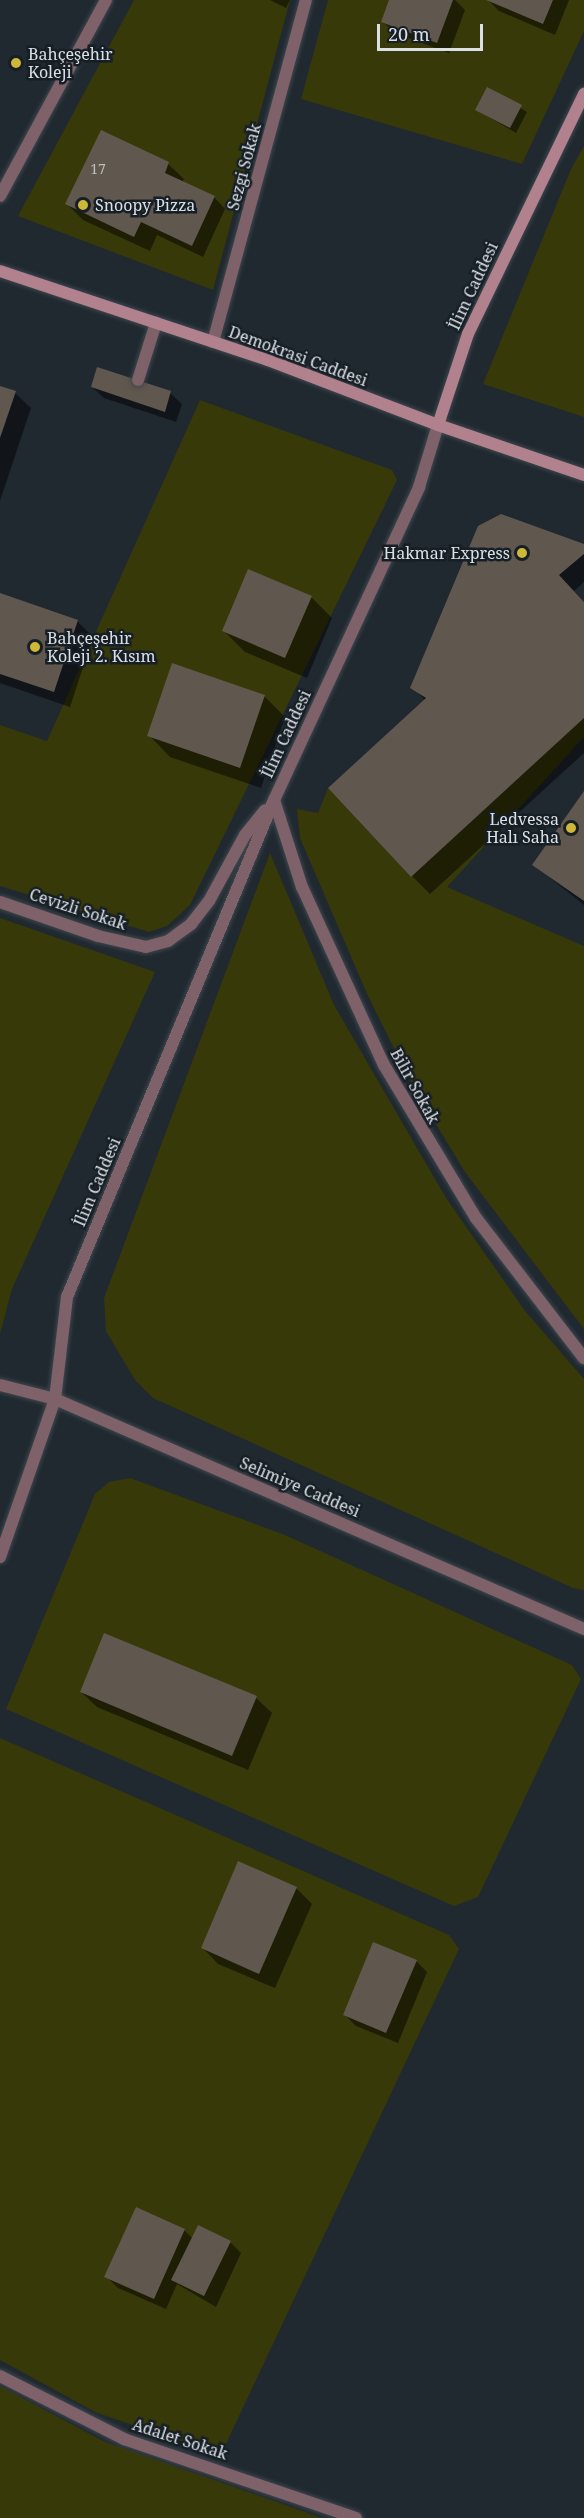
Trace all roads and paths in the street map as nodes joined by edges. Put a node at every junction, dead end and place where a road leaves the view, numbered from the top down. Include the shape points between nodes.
1 (106, 0) edge
2 (306, 0) edge
3 (584, 94) edge
4 (0, 196) edge
5 (0, 271) edge
6 (156, 323) junction
7 (213, 342) junction
8 (138, 380) dead end
9 (438, 425) junction
10 (584, 476) edge
11 (274, 800) junction
12 (0, 902) edge
13 (584, 1358) edge
14 (0, 1385) edge
15 (55, 1399) junction
16 (0, 1557) edge
17 (584, 1629) edge
18 (0, 2376) edge
19 (356, 2518) edge

1 - 4 street
2 - 7 street, Sezgi Sokak
3 - 9 main road, İlim Caddesi via 468,334
5 - 6 main road, Demokrasi Caddesi
6 - 7 main road, Demokrasi Caddesi
6 - 8 street
7 - 9 main road, Demokrasi Caddesi
9 - 10 main road, Demokrasi Caddesi
9 - 11 street, İlim Caddesi via 419,487
11 - 12 street, Cevizli Sokak via 245,835 209,901 191,924 168,941 146,947 98,936
11 - 13 street, Bilir Sokak via 302,887 384,1065 476,1218
11 - 15 street, İlim Caddesi via 67,1297
14 - 15 street, Selimiye Caddesi
15 - 16 street, İlim Caddesi
15 - 17 street, Selimiye Caddesi
18 - 19 street, Adalet Sokak via 124,2439

